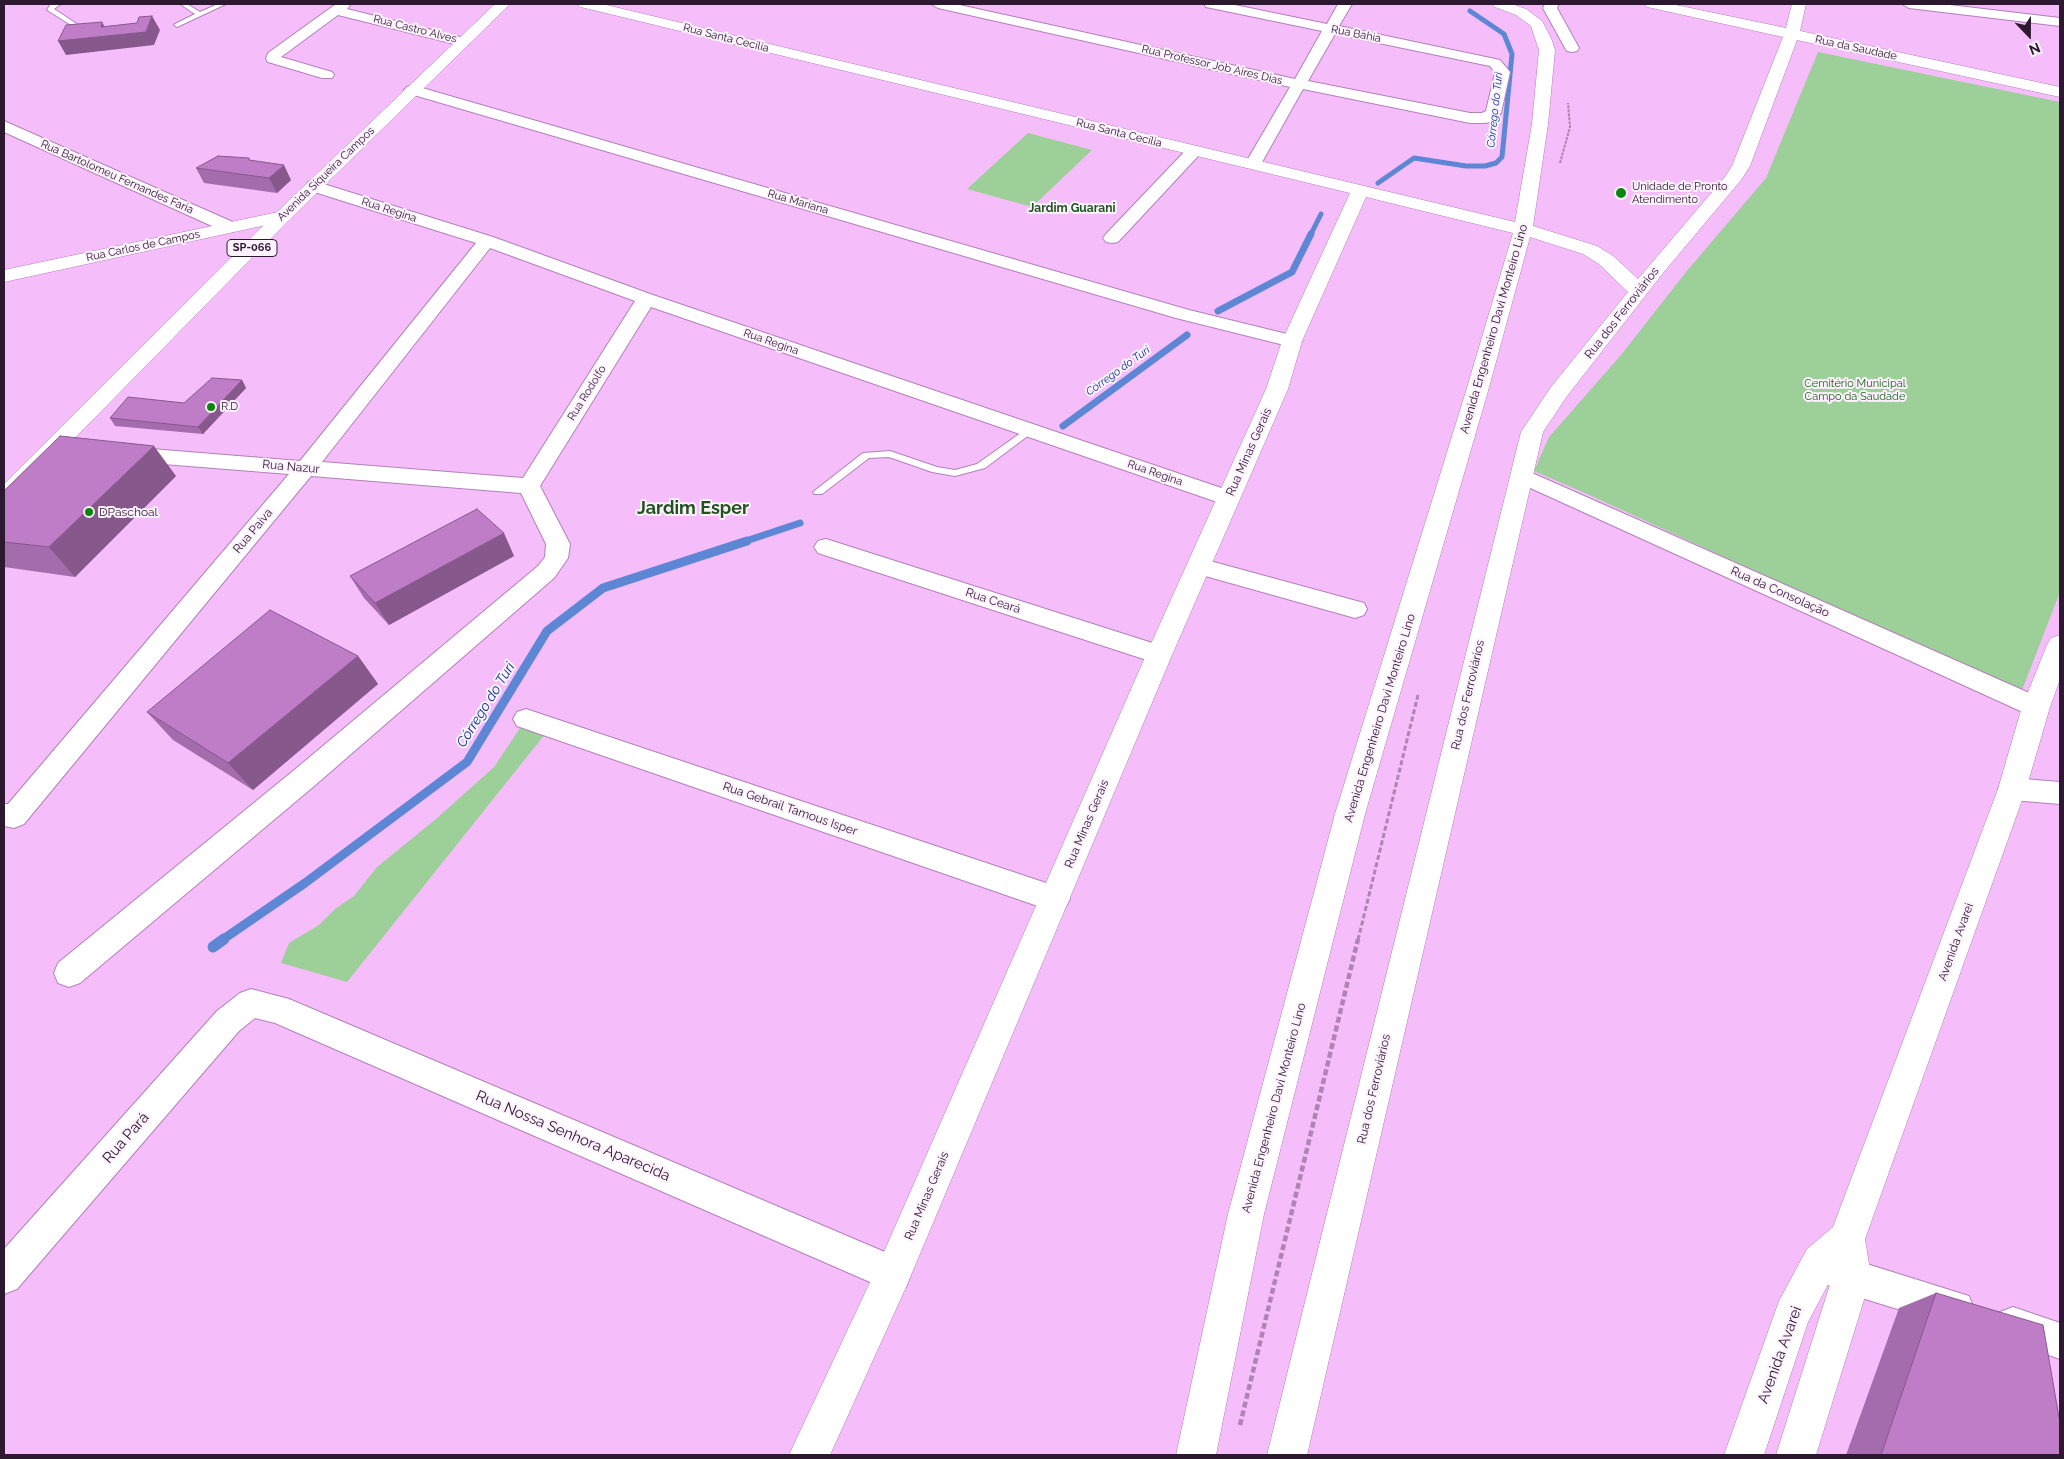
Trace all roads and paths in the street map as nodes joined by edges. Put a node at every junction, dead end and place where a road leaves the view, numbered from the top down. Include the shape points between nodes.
1 (58, 4) edge
2 (184, 4) edge
3 (224, 4) edge
4 (503, 4) edge
5 (584, 4) edge
6 (938, 4) edge
7 (1211, 4) edge
8 (1345, 4) edge
9 (1500, 4) edge
10 (1552, 4) edge
11 (1652, 4) edge
12 (1799, 4) edge
13 (1908, 4) edge
14 (340, 7) edge
15 (200, 15) junction
16 (2060, 22) edge
17 (177, 25) dead end
18 (81, 29) edge
19 (1331, 29) junction
20 (1792, 34) junction
21 (464, 42) junction
22 (1572, 48) dead end
23 (328, 75) dead end
24 (1299, 84) junction
25 (412, 90) junction
26 (2060, 92) edge
27 (1567, 98) dead end
28 (1486, 118) joint
29 (4, 126) edge
30 (1194, 151) junction
31 (1253, 164) junction
32 (1560, 164) dead end
33 (314, 186) junction
34 (1360, 190) junction
35 (283, 216) junction
36 (229, 227) junction
37 (1523, 230) junction
38 (1112, 238) dead end
39 (487, 241) junction
40 (4, 276) edge
41 (1638, 292) junction
42 (646, 299) junction
43 (1292, 341) junction
44 (1029, 430) junction
45 (54, 448) junction
46 (306, 468) junction
47 (1523, 476) junction
48 (529, 486) junction
49 (818, 492) dead end
50 (4, 497) edge
51 (1228, 498) junction
52 (826, 547) dead end
53 (1199, 566) junction
54 (1355, 608) dead end
55 (2060, 645) edge
56 (1159, 655) junction
57 (1419, 690) dead end
58 (2036, 707) junction
59 (526, 719) dead end
60 (2012, 789) junction
61 (2060, 793) edge
62 (9, 815) edge
63 (1055, 900) junction
64 (69, 973) dead end
65 (251, 1003) joint
66 (1840, 1260) junction
67 (892, 1274) junction
68 (4, 1276) edge
69 (2014, 1326) junction
70 (2060, 1342) edge
71 (2019, 1363) edge
72 (1240, 1426) dead end
73 (814, 1453) edge
74 (1196, 1455) edge
75 (1288, 1455) edge
76 (1744, 1455) edge
77 (1796, 1455) edge

1 - 18 lane via 50,10
2 - 15 lane
3 - 15 lane
4 - 21 street, Avenida Siqueira Campos / SP-066
5 - 30 street, Rua Santa Cecília
6 - 24 street, Rua Professor Job Aires Dias
7 - 19 street, Rua Bahia
8 - 19 street
9 - 37 street, Avenida Engenheiro Davi Monteiro Lino via 1521,12 1537,24 1547,50 1540,124
10 - 22 street via 1550,8
11 - 20 street, Rua da Saudade
12 - 20 street, Rua dos Ferroviários
13 - 16 street
14 - 21 street, Rua Castro Alves
14 - 23 street via 273,56 273,60 278,62
15 - 17 lane
19 - 24 street
19 - 28 street, Rua Bahia via 1489,61 1500,66 1503,72 1493,113
20 - 26 street, Rua da Saudade
20 - 41 street, Rua dos Ferroviários via 1741,166 1710,208
21 - 25 street, Avenida Siqueira Campos / SP-066
24 - 28 street, Rua Professor Job Aires Dias via 1470,118
24 - 31 street
25 - 33 street, Avenida Siqueira Campos / SP-066
25 - 43 street, Rua Mariana via 1183,314
27 - 32 path via 1570,126
29 - 36 street, Rua Bartolomeu Fernandes Faria
30 - 31 street, Rua Santa Cecília
30 - 38 street
31 - 34 street, Rua Santa Cecília
33 - 35 street, Avenida Siqueira Campos / SP-066
33 - 39 street, Rua Regina
34 - 37 street, Rua Santa Cecília
34 - 43 street, Rua Minas Gerais
35 - 36 street, Rua Carlos de Campos
35 - 45 street, Avenida Siqueira Campos / SP-066
36 - 40 street, Rua Carlos de Campos
37 - 41 street, Rua Santa Cecília via 1590,250 1618,269
37 - 74 street, Avenida Engenheiro Davi Monteiro Lino via 1350,814 1246,1214
39 - 42 street, Rua Regina
39 - 46 street, Rua Paiva
41 - 47 street, Rua dos Ferroviários via 1559,392 1532,432
42 - 44 street, Rua Regina
42 - 48 street, Rua Rodolfo
43 - 51 street, Rua Minas Gerais via 1277,389
44 - 49 lane via 981,466 955,473 890,454 867,455
44 - 51 street, Rua Regina
45 - 46 street, Rua Nazur
45 - 50 street, Avenida Siqueira Campos / SP-066
46 - 48 street, Rua Nazur
46 - 62 street, Rua Paiva
47 - 58 street, Rua da Consolação
47 - 75 street, Rua dos Ferroviários via 1479,647
48 - 64 street via 558,544 556,558 546,572
51 - 53 street, Rua Minas Gerais
52 - 56 street, Rua Ceará
53 - 54 street
53 - 56 street, Rua Minas Gerais
55 - 58 street, Avenida Avarei
56 - 63 street, Rua Minas Gerais
57 - 72 path
58 - 60 street, Avenida Avarei
59 - 63 street, Rua Gebrail Tamous Isper
60 - 61 street
60 - 66 street, Avenida Avarei
63 - 67 street, Rua Minas Gerais
65 - 67 street, Rua Nossa Senhora Aparecida via 278,1009
65 - 68 street, Rua Pará via 228,1021
66 - 69 street
66 - 76 street, Avenida Avarei via 1792,1314
66 - 77 street, Avenida Avarei
67 - 73 street, Rua Minas Gerais
69 - 70 street
69 - 71 street

